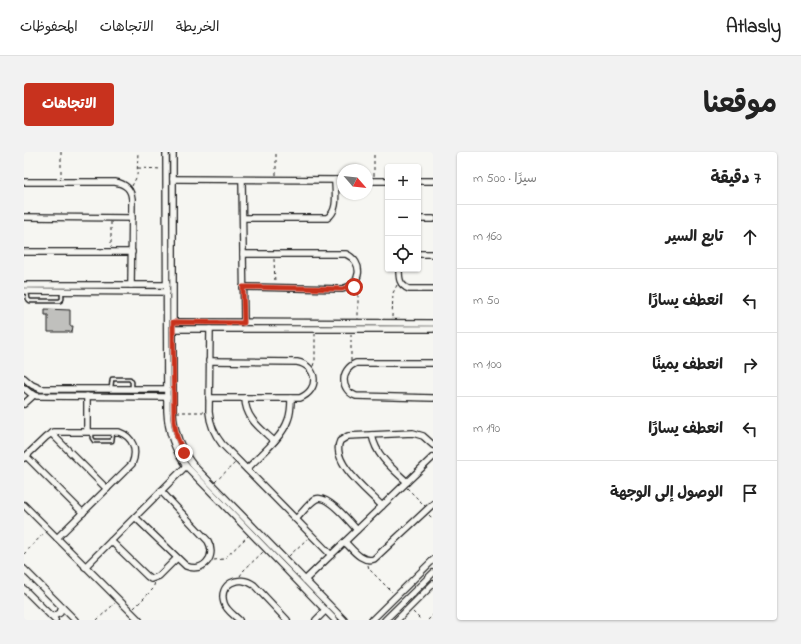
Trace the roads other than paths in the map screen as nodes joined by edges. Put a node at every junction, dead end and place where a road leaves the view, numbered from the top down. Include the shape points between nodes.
1 (166, 152) edge
2 (173, 152) edge
3 (173, 180) junction
4 (242, 180) junction
5 (335, 180) joint
6 (373, 181) edge
7 (385, 181) edge
8 (421, 181) edge
9 (433, 181) edge
10 (24, 182) edge
11 (24, 217) edge
12 (132, 218) junction
13 (243, 218) junction
14 (421, 219) edge
15 (433, 219) edge
16 (24, 252) edge
17 (132, 252) junction
18 (243, 254) junction
19 (421, 254) edge
20 (433, 254) edge
21 (399, 272) edge
22 (24, 285) edge
23 (131, 285) junction
24 (167, 285) junction
25 (243, 287) junction
26 (433, 289) edge
27 (26, 291) edge
28 (62, 291) junction
29 (167, 292) junction
30 (244, 323) junction
31 (433, 323) edge
32 (173, 325) junction
33 (393, 325) junction
34 (306, 326) junction
35 (210, 329) junction
36 (433, 329) edge
37 (209, 361) junction
38 (433, 363) edge
39 (24, 378) edge
40 (24, 388) edge
41 (111, 389) junction
42 (132, 389) junction
43 (167, 389) junction
44 (34, 394) junction
45 (87, 396) junction
46 (167, 397) junction
47 (209, 398) junction
48 (245, 398) junction
49 (291, 398) junction
50 (433, 398) edge
51 (24, 404) edge
52 (90, 431) junction
53 (113, 431) junction
54 (51, 433) junction
55 (372, 435) junction
56 (274, 441) junction
57 (433, 445) edge
58 (25, 457) edge
59 (433, 457) edge
60 (186, 466) junction
61 (247, 469) junction
62 (406, 483) junction
63 (107, 489) junction
64 (160, 492) junction
65 (433, 504) edge
66 (24, 505) edge
67 (382, 506) junction
68 (83, 513) junction
69 (135, 517) junction
70 (296, 519) junction
71 (357, 530) junction
72 (57, 538) junction
73 (111, 541) junction
74 (345, 542) junction
75 (331, 554) junction
76 (177, 558) junction
77 (433, 560) edge
78 (85, 567) junction
79 (24, 569) edge
80 (433, 573) edge
81 (305, 580) junction
82 (433, 584) edge
83 (24, 589) edge
84 (396, 596) junction
85 (402, 603) junction
86 (62, 606) junction
87 (326, 610) junction
88 (53, 618) edge
89 (75, 620) edge
90 (139, 620) edge
91 (239, 620) edge
92 (287, 620) edge
93 (316, 620) edge
94 (335, 620) edge
95 (344, 620) edge
96 (372, 620) edge
97 (385, 620) edge
98 (397, 620) edge

1 - 24 street
2 - 3 street
3 - 4 street
3 - 32 street
4 - 5 street
4 - 13 street
5 - 13 street via 334,210 327,218
6 - 7 street
8 - 9 street
10 - 12 street via 115,182 125,185 132,199
11 - 12 street
12 - 17 street
13 - 18 street
14 - 15 street
16 - 17 street
17 - 23 street
18 - 25 street
18 - 25 street via 346,254 354,259 358,268 357,278 351,286 342,289
19 - 20 street
21 - 26 street via 400,282 409,289
22 - 23 street
23 - 24 street
24 - 29 street
25 - 30 street
27 - 28 street
27 - 28 lane via 30,301 60,301
28 - 29 street
29 - 43 street
30 - 32 street
30 - 34 street
31 - 33 street
32 - 35 street
32 - 81 street via 173,412 176,433 184,453
33 - 34 street via 358,323
33 - 34 street via 350,329 315,329
33 - 36 street
34 - 35 street
35 - 37 street
37 - 47 street
37 - 49 street via 302,363 311,370 314,382 310,392 300,398
38 - 50 street via 351,365 345,373 344,382 348,391 356,396
39 - 41 street via 42,389
40 - 44 street
41 - 42 street
41 - 42 lane via 113,379 130,379
42 - 43 street
43 - 46 street
44 - 45 street
44 - 51 street
45 - 46 street
45 - 52 street
46 - 60 street via 170,436
47 - 48 street
47 - 61 street via 211,426 218,438
48 - 49 street
48 - 56 street via 250,417
49 - 56 street via 288,421
52 - 53 street
52 - 53 lane via 94,441 111,441
52 - 54 street
53 - 63 street via 129,437 135,453 132,464
54 - 58 street
54 - 63 street
55 - 57 street via 416,434 423,436
55 - 62 street via 379,454
55 - 67 street via 345,437 339,444 339,452 346,468
56 - 61 street
58 - 68 street
59 - 62 street
60 - 64 street
60 - 87 street
61 - 70 street
62 - 67 street
63 - 68 street
64 - 69 street
64 - 76 street via 208,541 211,550 210,559 204,566 186,566
65 - 74 street via 377,558 362,558
66 - 72 street
67 - 71 street
68 - 72 street
69 - 73 street
69 - 76 street
70 - 71 street via 314,501 324,498
70 - 75 street
71 - 74 street
72 - 78 street
73 - 76 street via 147,576 154,579
73 - 78 street
74 - 75 street
75 - 81 street
77 - 84 street
78 - 90 street
79 - 86 street
80 - 85 street
81 - 95 street
82 - 98 street
83 - 88 street
84 - 85 street
84 - 96 street
85 - 97 street
86 - 88 street via 60,613
86 - 89 street
87 - 93 street
87 - 94 street
91 - 92 street via 226,607 223,597 230,584 239,580 254,585

